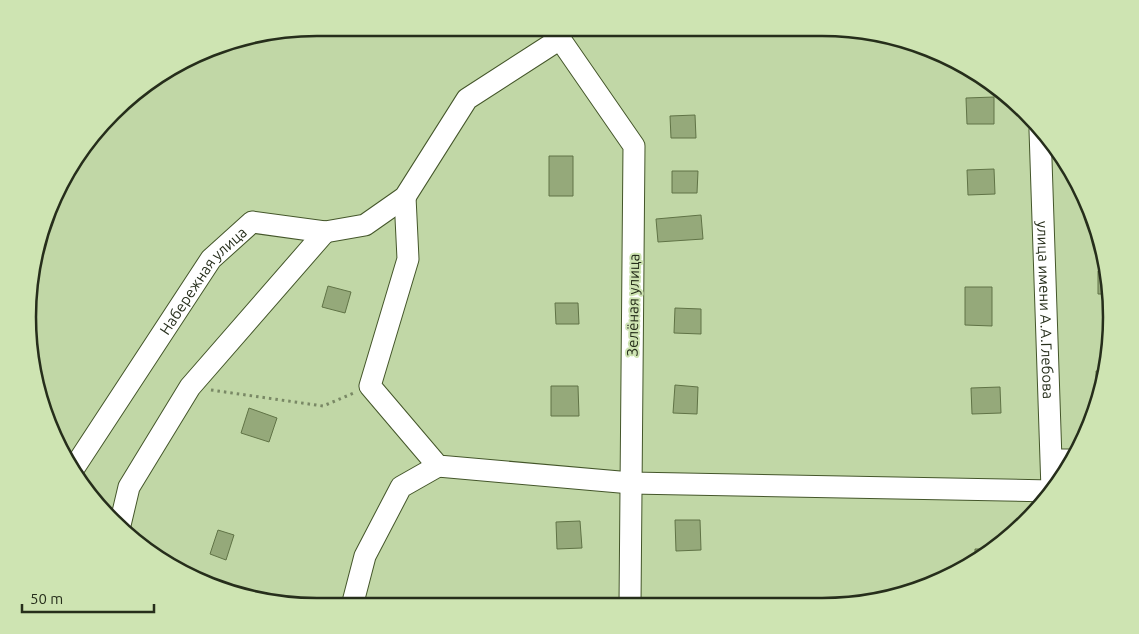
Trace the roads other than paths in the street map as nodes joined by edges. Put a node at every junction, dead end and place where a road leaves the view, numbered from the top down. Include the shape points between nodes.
1 (557, 36) edge
2 (563, 36) edge
3 (1040, 141) edge
4 (405, 197) junction
5 (325, 232) junction
6 (1052, 460) junction
7 (1063, 460) edge
8 (78, 463) edge
9 (438, 466) junction
10 (1052, 478) edge
11 (631, 483) junction
12 (1043, 490) edge
13 (121, 519) edge
14 (354, 598) edge
15 (630, 598) edge

1 - 4 street, Набережная улица via 467,99
2 - 11 street, Зелёная улица via 634,146
3 - 6 street, улица имени А.А.Глебова
4 - 5 street, Набережная улица via 365,225
4 - 9 street via 408,259 370,386
5 - 8 street, Набережная улица via 252,222 211,259
5 - 13 street via 190,387 129,487
6 - 7 street
6 - 10 street, улица имени А.А.Глебова
9 - 11 street
9 - 14 street via 401,487 364,556
11 - 12 street
11 - 15 street, Зелёная улица

